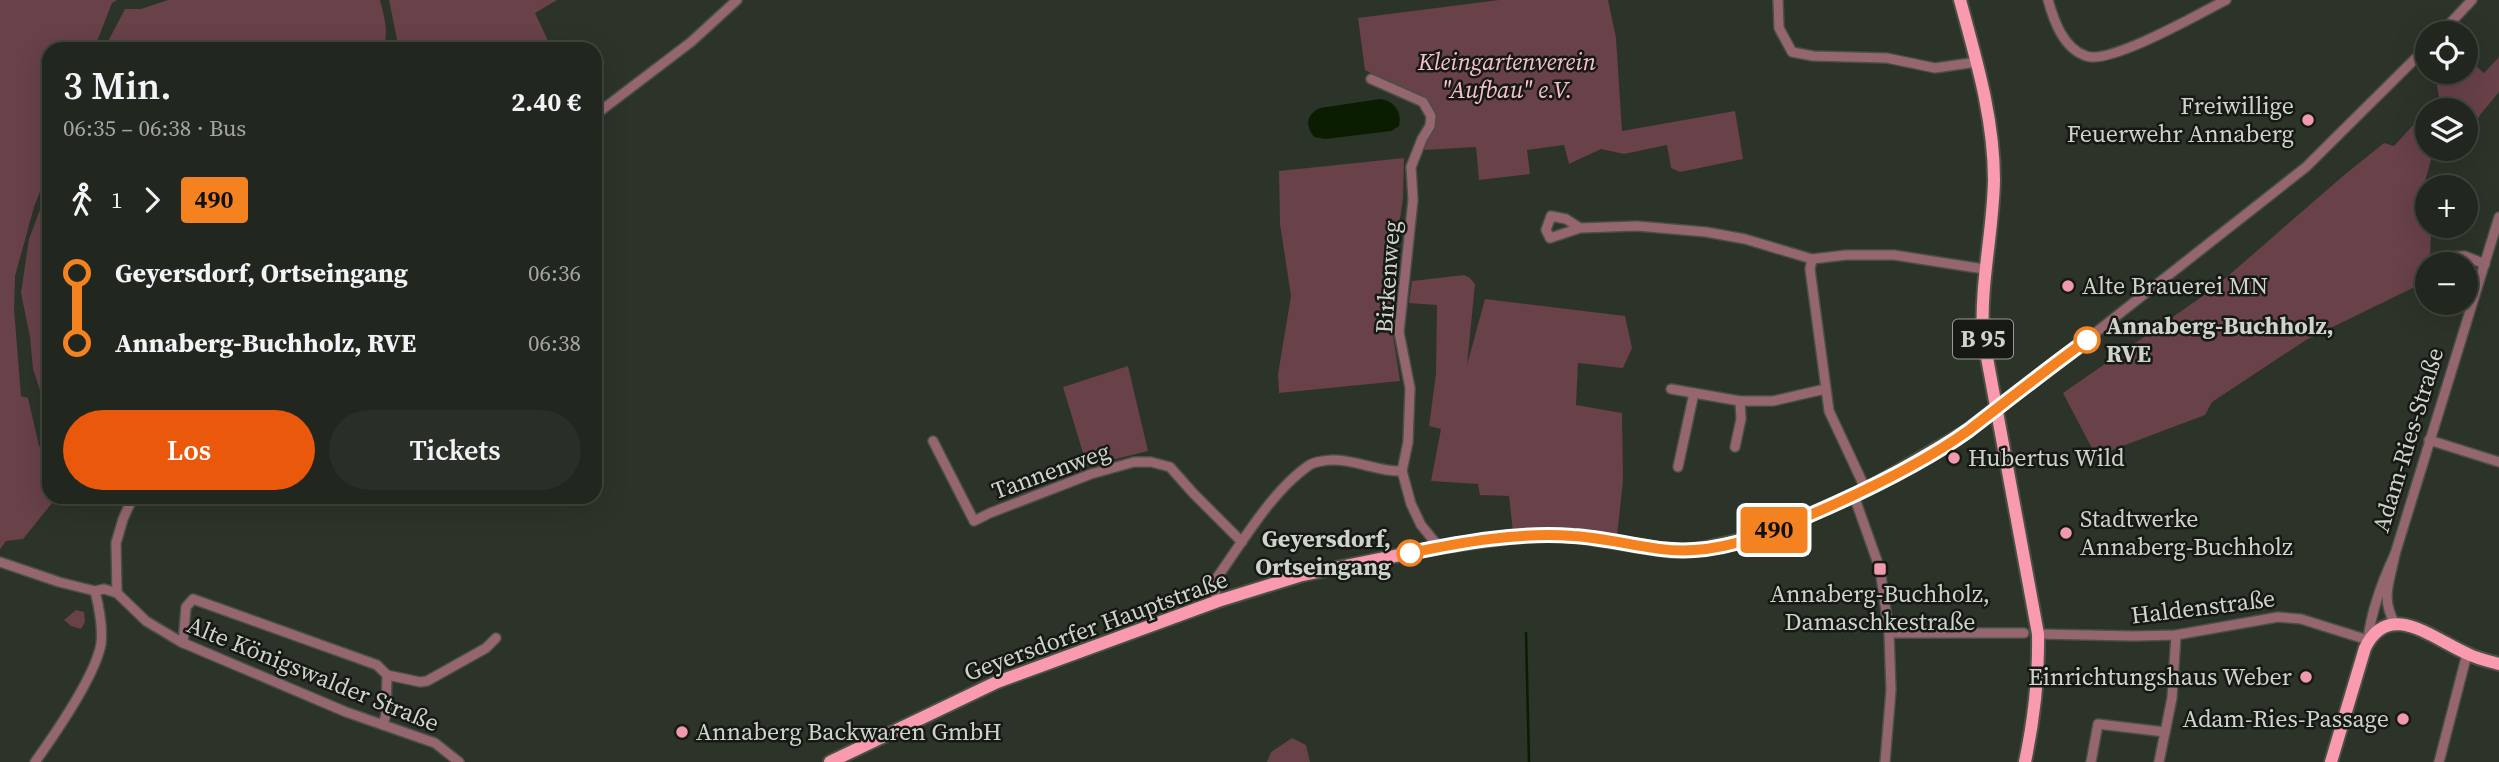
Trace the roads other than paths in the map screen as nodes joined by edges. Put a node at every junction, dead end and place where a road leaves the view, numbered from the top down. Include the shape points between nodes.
1 (737, 0) edge
2 (1778, 0) edge
3 (1960, 0) edge
4 (2048, 0) edge
5 (2226, 0) edge
6 (2472, 0) edge
7 (2452, 21) edge
8 (2415, 59) edge
9 (1977, 62) junction
10 (1371, 79) dead end
11 (602, 110) edge
12 (2499, 217) edge
13 (1580, 228) dead end
14 (2496, 237) edge
15 (1812, 259) junction
16 (2478, 261) edge
17 (2485, 264) junction
18 (1984, 269) junction
19 (1825, 389) junction
20 (1671, 390) dead end
21 (1694, 393) junction
22 (1740, 401) junction
23 (1996, 408) junction
24 (2429, 440) junction
25 (933, 441) dead end
26 (1735, 447) dead end
27 (2499, 462) edge
28 (1678, 467) dead end
29 (1402, 471) junction
30 (1866, 490) junction
31 (1854, 496) junction
32 (130, 504) edge
33 (1242, 542) junction
34 (1439, 547) junction
35 (2395, 554) junction
36 (0, 562) edge
37 (95, 591) junction
38 (117, 593) junction
39 (1218, 601) junction
40 (2395, 624) junction
41 (1888, 633) junction
42 (2024, 633) dead end
43 (2038, 634) junction
44 (2176, 635) junction
45 (496, 638) dead end
46 (2368, 640) junction
47 (183, 643) junction
48 (2467, 654) junction
49 (2499, 664) edge
50 (387, 675) junction
51 (383, 724) junction
52 (2165, 732) junction
53 (34, 762) edge
54 (458, 762) edge
55 (830, 762) edge
56 (1885, 762) edge
57 (2025, 762) edge
58 (2091, 762) edge
59 (2159, 762) edge
60 (2331, 762) edge
61 (2439, 762) edge

1 - 11 street via 691,43
2 - 9 street via 1779,28 1792,52 1887,58 1935,68
3 - 9 main road, B 95
4 - 5 street via 2057,27 2071,47 2096,58 2118,53
6 - 7 street
8 - 23 street via 2306,167
9 - 18 main road, B 95 via 1994,167
10 - 29 street, Birkenweg via 1423,102 1431,117 1411,167 1413,200 1399,332 1410,388
12 - 14 street, Adam-Ries-Straße
13 - 15 street via 1637,226 1706,232
14 - 17 street, Adam-Ries-Straße
15 - 18 street via 1894,255
15 - 19 street
16 - 17 street
17 - 24 street, Adam-Ries-Straße
18 - 23 main road, B 95 via 1983,336
19 - 22 street via 1773,401
19 - 30 street via 1829,411
20 - 21 street
21 - 22 street
21 - 28 street
22 - 26 street
23 - 30 main road, Geyersdorfer Hauptstraße via 1968,430
23 - 43 main road, B 95
24 - 27 street
24 - 35 street, Adam-Ries-Straße
25 - 33 street, Tannenweg via 974,521 1091,474 1151,462 1170,467
29 - 33 street via 1331,460 1310,464 1283,488
29 - 34 street, Birkenweg via 1411,504
30 - 31 main road, Geyersdorfer Hauptstraße
31 - 34 main road, Geyersdorfer Hauptstraße via 1763,535 1696,550 1671,551 1549,534
31 - 41 street via 1880,569
32 - 38 street via 116,543
33 - 39 street via 1216,579
34 - 39 main road, Geyersdorfer Hauptstraße via 1302,575
35 - 40 street, Adam-Ries-Straße via 2385,596
35 - 46 street, Adam-Ries-Straße
36 - 37 street
37 - 38 street
37 - 53 street via 101,625 98,656 61,725
38 - 47 street, Alte Königswalder Straße via 146,621
39 - 55 main road, Geyersdorfer Hauptstraße via 997,682
40 - 46 main road via 2382,627
40 - 48 main road via 2416,628
41 - 42 street
41 - 56 street via 1891,690
43 - 44 street, Haldenstraße
43 - 57 main road, B 95 via 2038,685
44 - 46 street, Haldenstraße via 2291,617
44 - 52 street
45 - 50 street via 427,681
46 - 60 main road, Adam-Ries-Straße
47 - 50 street via 186,607 189,601 201,600 377,665
47 - 51 street, Alte Königswalder Straße
48 - 49 main road
48 - 61 street
50 - 51 street
51 - 54 street, Alte Königswalder Straße via 435,743
52 - 58 street via 2098,724
52 - 59 street

